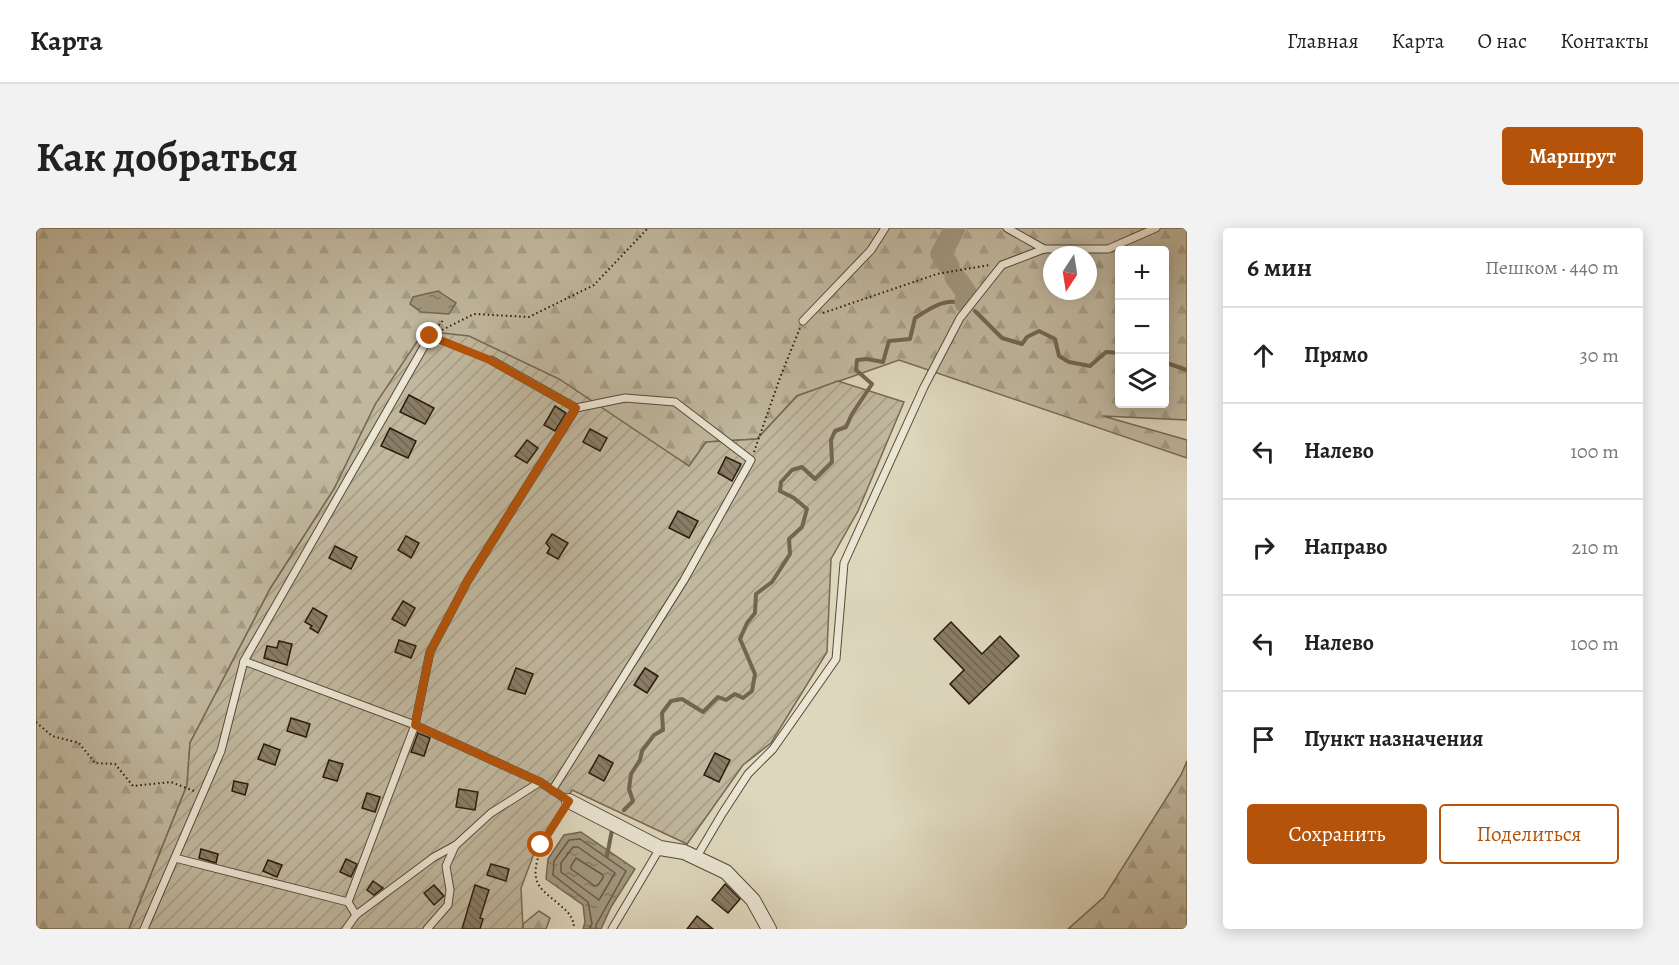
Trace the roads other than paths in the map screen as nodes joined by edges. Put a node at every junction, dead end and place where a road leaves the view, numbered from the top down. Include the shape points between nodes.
1 (885, 228) edge
2 (1007, 228) edge
3 (1156, 228) edge
4 (1043, 248) edge
5 (1043, 249) edge
6 (1097, 249) edge
7 (803, 321) road end
8 (430, 336) road end
9 (490, 360) road end
10 (576, 408) junction
11 (244, 661) junction
12 (415, 725) junction
13 (540, 782) junction
14 (553, 789) junction
15 (569, 801) joint
16 (456, 845) junction
17 (660, 848) junction
18 (175, 858) junction
19 (696, 858) junction
20 (348, 902) junction
21 (356, 915) junction
22 (144, 929) edge
23 (346, 929) edge
24 (427, 929) edge
25 (612, 929) edge
26 (770, 929) edge

1 - 7 lane via 871,250
2 - 4 lane
3 - 6 lane via 1108,249
5 - 19 lane via 1002,264 960,318 924,387 844,563 836,659 773,749 748,774
8 - 11 lane
9 - 10 lane
10 - 12 lane via 468,580 430,652
10 - 14 lane via 625,398 675,402 750,460 684,580
11 - 12 lane
11 - 18 lane via 221,751
12 - 13 lane
12 - 20 lane
13 - 14 lane
13 - 16 lane via 491,813
14 - 15 lane
15 - 17 street
16 - 21 lane
16 - 24 lane via 446,866 448,905
17 - 19 street
17 - 25 lane
18 - 20 lane
18 - 22 lane
19 - 26 street via 726,872 753,900
20 - 21 lane
21 - 23 lane

